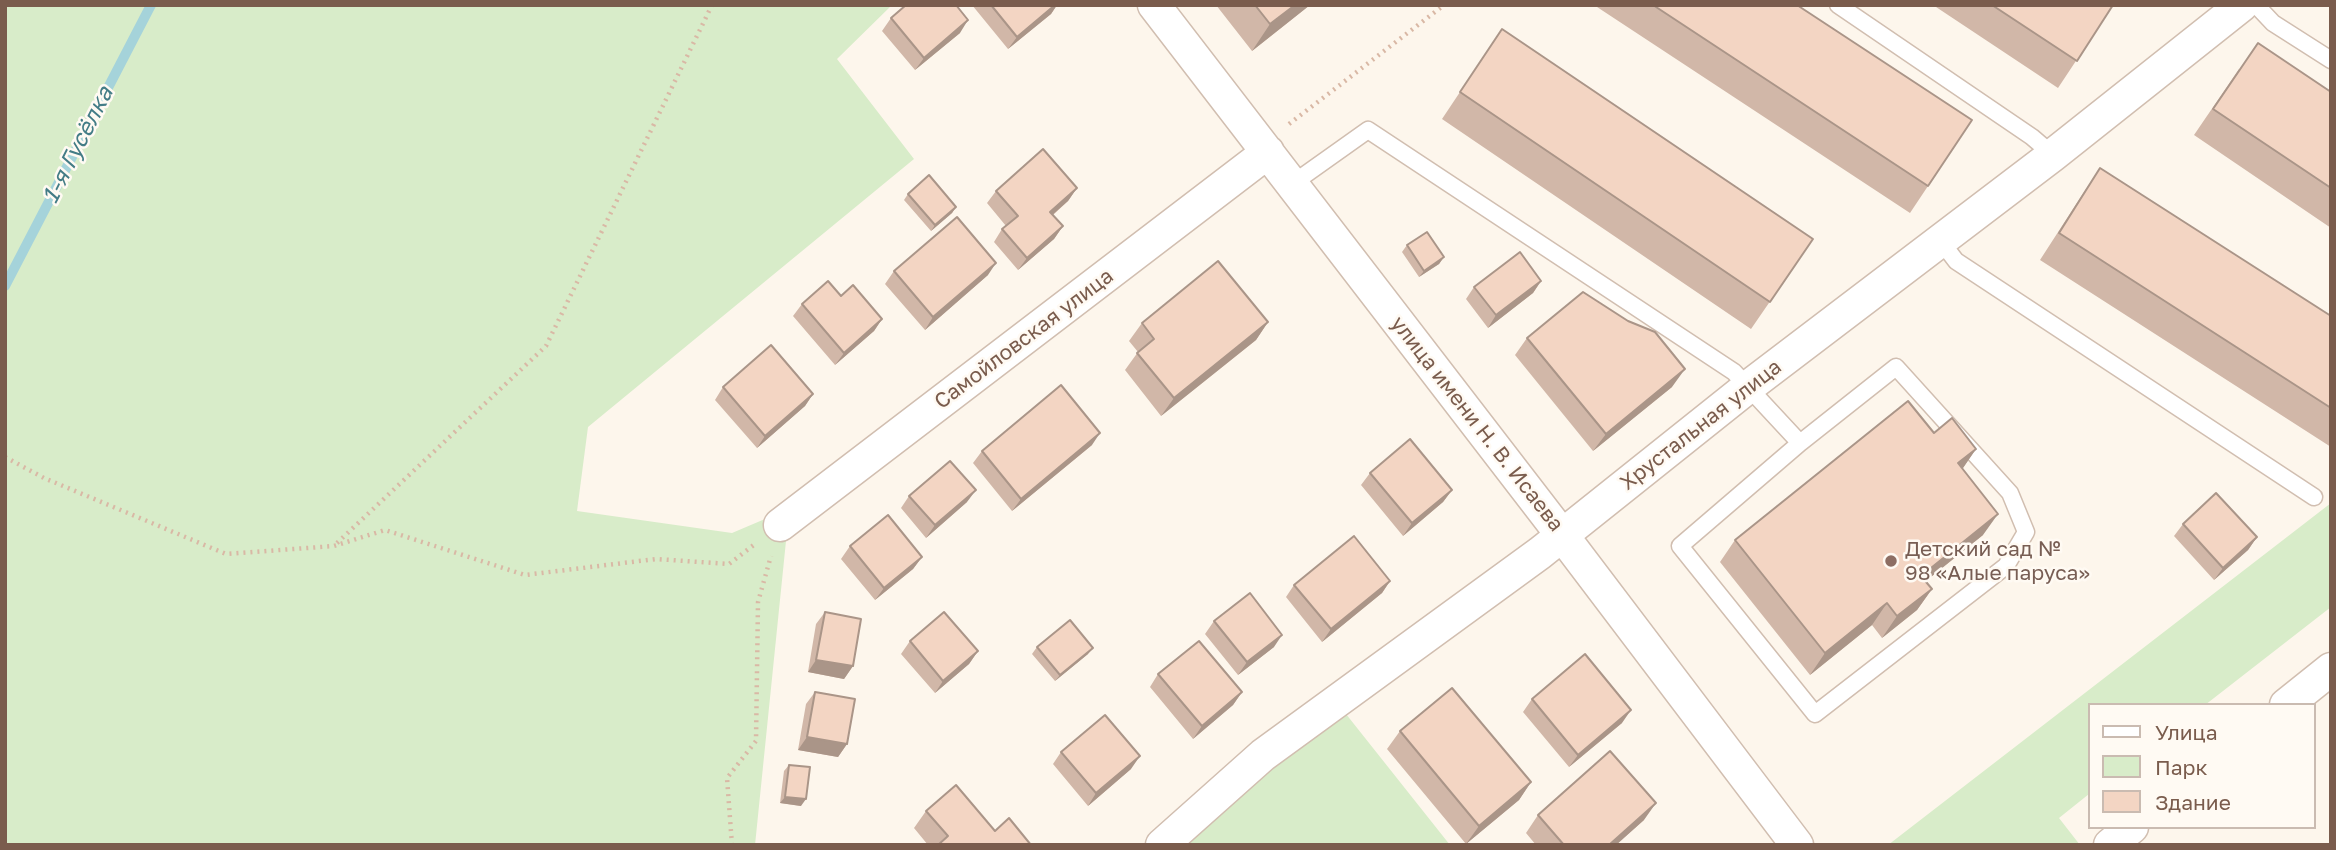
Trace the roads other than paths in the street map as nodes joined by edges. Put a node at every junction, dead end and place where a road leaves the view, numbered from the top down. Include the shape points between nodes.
1 (1154, 5) edge
2 (1838, 5) edge
3 (2242, 5) edge
4 (2256, 5) edge
5 (2331, 60) edge
6 (1268, 152) junction
7 (2053, 155) junction
8 (1292, 184) junction
9 (1940, 240) junction
10 (1748, 387) junction
11 (1800, 443) junction
12 (2314, 497) dead end
13 (780, 524) road end
14 (1562, 534) junction
15 (2331, 669) edge
16 (2288, 703) edge
17 (2130, 829) edge
18 (1162, 845) edge
19 (1797, 845) edge
20 (2110, 845) edge

1 - 6 street, улица имени Н. В. Исаева
2 - 7 lane
3 - 7 street, Хрустальная улица
4 - 5 lane via 2273,23
6 - 8 street, улица имени Н. В. Исаева
6 - 13 street, Самойловская улица
7 - 9 street, Хрустальная улица
8 - 10 lane via 1368,130 1734,372
8 - 14 street, улица имени Н. В. Исаева
9 - 10 street, Хрустальная улица
9 - 12 lane via 1956,261
10 - 11 lane
10 - 14 street, Хрустальная улица
11 - 11 lane via 1896,367 2010,493 2026,532 2006,566 1815,714 1680,546
14 - 18 street, Хрустальная улица via 1263,755
14 - 19 street, улица имени Н. В. Исаева
15 - 16 street
17 - 20 street

